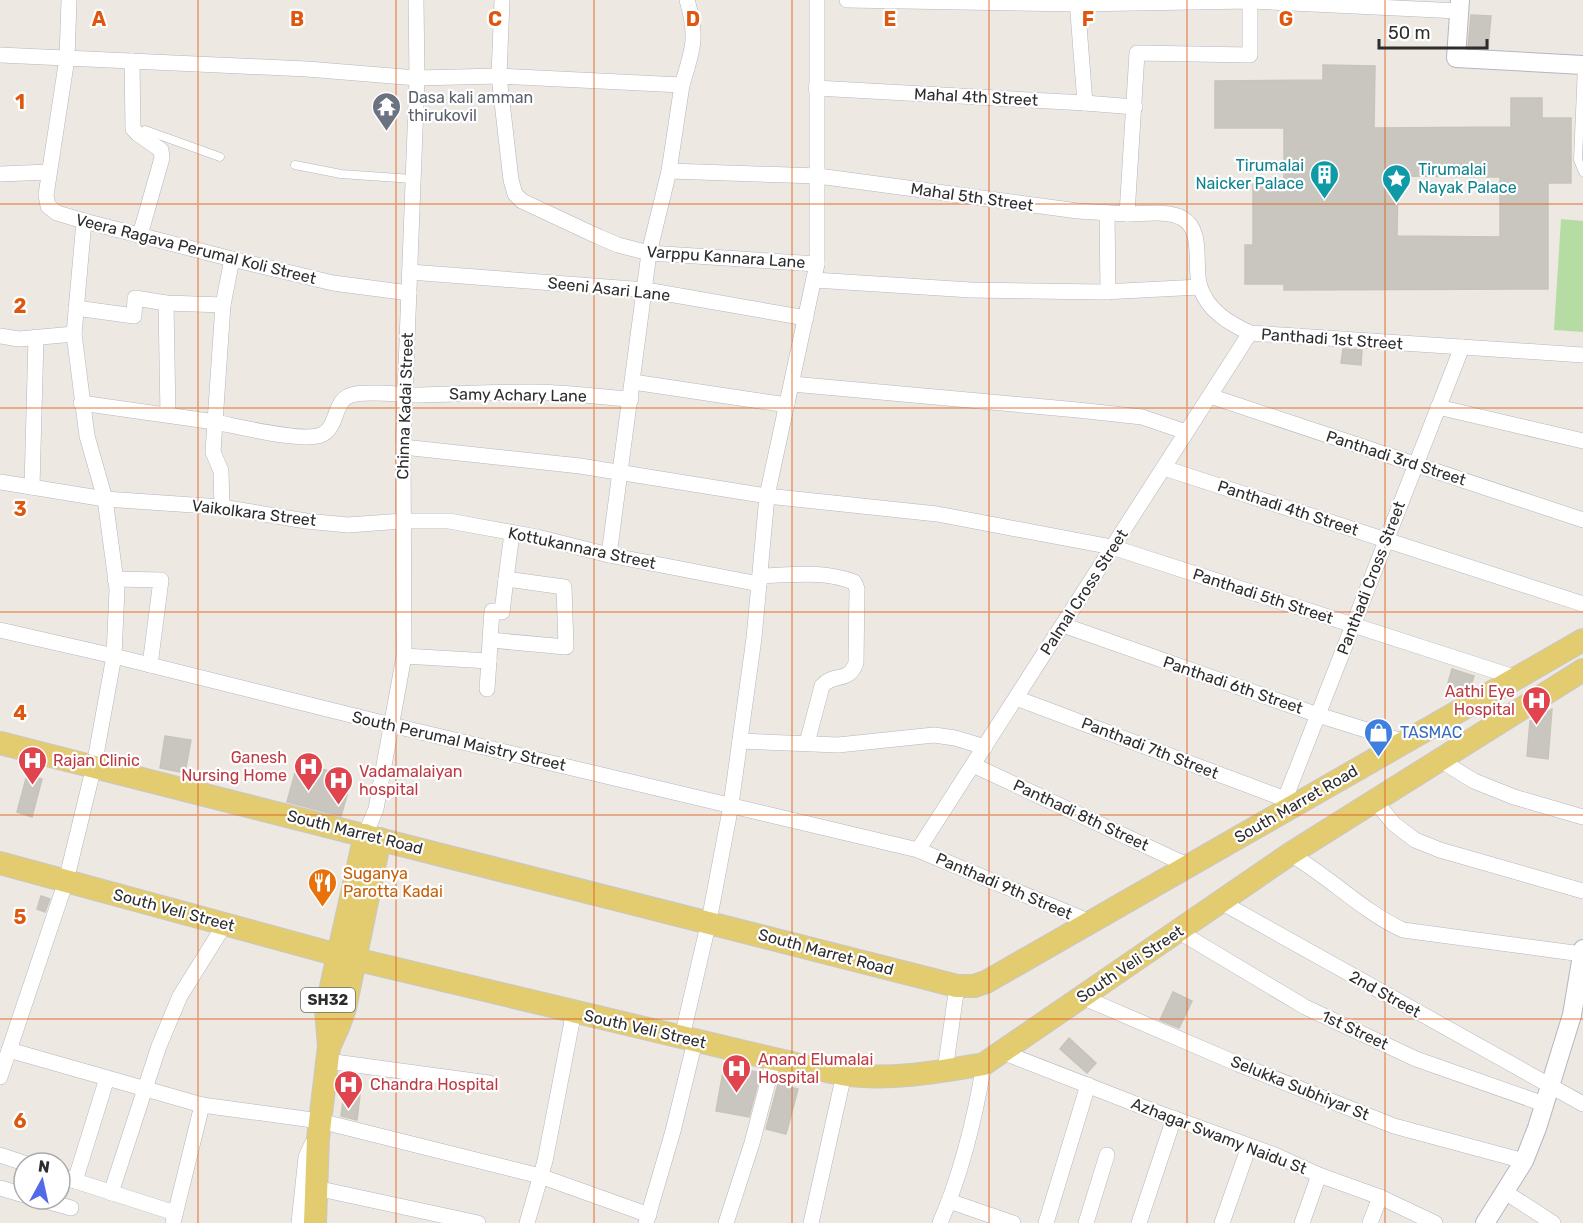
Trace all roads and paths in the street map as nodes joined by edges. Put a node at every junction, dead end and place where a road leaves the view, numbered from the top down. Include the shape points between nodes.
1 (69, 0) edge
2 (416, 0) edge
3 (502, 0) edge
4 (687, 0) edge
5 (817, 0) edge
6 (847, 0) edge
7 (1250, 0) edge
8 (1078, 2) edge
9 (1460, 6) edge
10 (0, 55) edge
11 (67, 58) junction
12 (132, 61) junction
13 (1583, 61) edge
14 (499, 76) junction
15 (417, 78) junction
16 (682, 85) junction
17 (816, 88) junction
18 (1085, 103) junction
19 (1135, 107) junction
20 (138, 134) junction
21 (220, 157) dead end
22 (294, 165) dead end
23 (669, 171) junction
24 (49, 172) junction
25 (1583, 172) edge
26 (0, 174) edge
27 (818, 176) junction
28 (413, 179) junction
29 (1107, 213) junction
30 (1127, 214) junction
31 (84, 221) junction
32 (140, 235) junction
33 (649, 254) junction
34 (232, 259) junction
35 (410, 272) junction
36 (816, 272) junction
37 (1200, 287) junction
38 (645, 290) junction
39 (1108, 292) junction
40 (409, 293) junction
41 (166, 303) junction
42 (223, 306) junction
43 (76, 309) junction
44 (806, 318) junction
45 (1250, 333) junction
46 (74, 334) junction
47 (0, 336) edge
48 (36, 337) junction
49 (1462, 347) junction
50 (1583, 355) edge
51 (633, 382) junction
52 (792, 384) junction
53 (405, 395) junction
54 (1210, 396) junction
55 (631, 399) junction
56 (81, 403) junction
57 (787, 405) junction
58 (1438, 407) junction
59 (168, 415) junction
60 (215, 422) junction
61 (1186, 432) junction
62 (1583, 441) edge
63 (403, 447) junction
64 (1416, 464) junction
65 (1164, 468) junction
66 (619, 472) junction
67 (0, 482) edge
68 (33, 487) junction
69 (767, 496) junction
70 (105, 499) junction
71 (222, 507) junction
72 (1583, 520) edge
73 (403, 521) junction
74 (512, 533) junction
75 (1386, 540) junction
76 (1113, 547) junction
77 (609, 555) junction
78 (115, 579) junction
79 (506, 579) junction
80 (760, 580) junction
81 (1583, 604) edge
82 (1062, 625) junction
83 (1353, 626) junction
84 (0, 630) edge
85 (490, 640) junction
86 (1583, 640) edge
87 (114, 656) junction
88 (404, 656) junction
89 (489, 661) junction
90 (150, 665) junction
91 (1583, 670) edge
92 (1517, 678) junction
93 (487, 689) dead end
94 (1016, 698) junction
95 (1318, 715) junction
96 (391, 725) junction
97 (740, 741) junction
98 (1405, 742) junction
99 (0, 743) edge
100 (807, 743) junction
101 (985, 747) junction
102 (1440, 760) junction
103 (973, 765) junction
104 (94, 766) junction
105 (1375, 801) junction
106 (1288, 803) junction
107 (731, 805) junction
108 (1583, 817) edge
109 (372, 837) junction
110 (918, 850) junction
111 (1290, 854) junction
112 (0, 863) edge
113 (1189, 866) junction
114 (66, 881) junction
115 (1583, 891) edge
116 (1221, 902) junction
117 (709, 921) junction
118 (1090, 922) junction
119 (225, 924) junction
120 (1178, 932) junction
121 (1583, 952) edge
122 (346, 957) junction
123 (957, 986) junction
124 (1082, 997) junction
125 (574, 1011) junction
126 (1578, 1017) edge
127 (688, 1039) junction
128 (9, 1050) junction
129 (328, 1054) junction
130 (993, 1058) junction
131 (774, 1059) junction
132 (945, 1071) junction
133 (844, 1074) junction
134 (0, 1077) edge
135 (106, 1078) junction
136 (489, 1083) dead end
137 (1550, 1084) junction
138 (1088, 1085) junction
139 (145, 1089) junction
140 (1544, 1104) junction
141 (1583, 1104) edge
142 (202, 1105) junction
143 (1174, 1118) junction
144 (318, 1139) junction
145 (1249, 1146) junction
146 (1107, 1155) dead end
147 (1524, 1161) junction
148 (1319, 1174) junction
149 (540, 1176) junction
150 (72, 1180) edge
151 (75, 1181) junction
152 (325, 1190) junction
153 (1505, 1192) junction
154 (111, 1193) junction
155 (1380, 1197) junction
156 (949, 1201) junction
157 (174, 1218) edge
158 (648, 1219) edge
159 (299, 1223) edge
160 (315, 1223) edge
161 (324, 1223) edge
162 (478, 1223) edge
163 (527, 1223) edge
164 (726, 1223) edge
165 (811, 1223) edge
166 (940, 1223) edge
167 (1013, 1223) edge
168 (1046, 1223) edge
169 (1086, 1223) edge
170 (1139, 1223) edge
171 (1222, 1223) edge
172 (1302, 1223) edge
173 (1370, 1223) edge
174 (1435, 1223) edge
175 (1485, 1223) edge
176 (1553, 1223) edge

1 - 11 street, Veera Ragava Perumal Koli Street
2 - 15 street, Chinna Kadai Street
3 - 14 street
4 - 16 street via 695,30
5 - 17 street
6 - 8 street
7 - 8 street
7 - 9 street
7 - 19 street via 1250,55 1137,53
8 - 18 street
9 - 13 street via 1456,58
10 - 11 street
11 - 12 street
11 - 24 street, Veera Ragava Perumal Koli Street
12 - 15 street
12 - 20 street via 132,120
13 - 25 lane via 1578,160
14 - 15 street
14 - 16 street
14 - 33 street, Varppu Kannara Lane via 515,194 522,201 599,237
15 - 28 street, Chinna Kadai Street
16 - 23 street
17 - 18 street, Mahal 4th Street
17 - 27 street
18 - 19 street, Mahal 4th Street
19 - 30 street
20 - 21 lane via 145,130
20 - 32 street via 160,150 162,158
22 - 28 lane via 341,174
23 - 27 street, Mahal 5th Street
23 - 33 street
24 - 26 street
24 - 31 street, Veera Ragava Perumal Koli Street via 48,206
27 - 29 street, Mahal 5th Street
27 - 36 street
28 - 35 street, Chinna Kadai Street
29 - 30 street, Mahal 5th Street
29 - 39 street
30 - 37 street, Panthadi 1st Street via 1170,215 1190,224
31 - 32 street, Veera Ragava Perumal Koli Street
31 - 43 street
32 - 34 street, Veera Ragava Perumal Koli Street
33 - 36 street, Varppu Kannara Lane
33 - 38 street
34 - 40 street, Veera Ragava Perumal Koli Street via 333,283
34 - 42 street
35 - 38 street, Seeni Asari Lane
35 - 40 street, Chinna Kadai Street
36 - 39 street, Varppu Kannara Lane via 971,290
36 - 44 street
37 - 39 street, Varppu Kannara Lane
37 - 45 street, Panthadi 1st Street via 1214,310
38 - 44 street, Seeni Asari Lane
38 - 51 street
40 - 53 street, Chinna Kadai Street
41 - 42 street
41 - 43 street via 135,298 134,316
41 - 59 street
42 - 60 street
43 - 46 street
44 - 52 street
45 - 49 street, Panthadi 1st Street
45 - 54 street, Palmal Cross Street
46 - 48 street
46 - 56 street
47 - 48 street
48 - 68 street
49 - 50 street, Panthadi 1st Street
49 - 58 street, Panthadi Cross Street
51 - 55 street
51 - 57 street
52 - 57 street
52 - 61 street via 1142,417
53 - 55 street, Samy Achary Lane via 532,392
53 - 60 street, Samy Achary Lane via 351,395 340,403 324,434 313,437
53 - 63 street, Chinna Kadai Street
54 - 61 street, Palmal Cross Street
54 - 64 street, Panthadi 3rd Street
55 - 66 street
56 - 59 street
56 - 70 street
57 - 69 street
58 - 62 street
58 - 64 street, Panthadi Cross Street
59 - 60 street
60 - 71 street via 213,452 221,471
61 - 65 street, Palmal Cross Street
63 - 66 street, Panthadi 5th Street
63 - 73 street, Chinna Kadai Street
64 - 72 street, Panthadi 3rd Street
64 - 75 street, Panthadi Cross Street
65 - 75 street, Panthadi 4th Street
65 - 76 street, Palmal Cross Street
66 - 69 street, Panthadi 5th Street
66 - 77 street
67 - 68 street, Vaikolkara Street
68 - 70 street, Vaikolkara Street
69 - 76 street, Panthadi 5th Street via 937,514
69 - 80 street
70 - 71 street, Vaikolkara Street
70 - 78 street
71 - 73 street, Vaikolkara Street via 348,525
73 - 74 street, Kottukannara Street via 450,521
73 - 88 street, Chinna Kadai Street
74 - 77 street, Kottukannara Street
74 - 79 street
75 - 81 street, Panthadi 4th Street
75 - 83 street, Panthadi Cross Street
76 - 82 street, Palmal Cross Street
76 - 83 street, Panthadi 5th Street
77 - 80 street, Kottukannara Street
78 - 87 street
78 - 90 street via 161,580
79 - 85 street via 502,612 492,611
79 - 85 street via 564,587 566,647
80 - 97 street
80 - 100 street, Kottukannara Street via 824,574 854,582 857,589 856,663 849,675 827,680 822,686
82 - 94 street, Palmal Cross Street
82 - 95 street, Panthadi 6th Street
83 - 92 street, Panthadi 5th Street
83 - 95 street, Panthadi Cross Street
84 - 87 street, South Perumal Maistry Street
85 - 89 street
86 - 92 main road, South Marret Road
87 - 90 street, South Perumal Maistry Street
87 - 104 street
88 - 89 street
88 - 96 street, Chinna Kadai Street
89 - 93 street
90 - 96 street, South Perumal Maistry Street
91 - 102 main road, South Veli Street
92 - 98 main road, South Marret Road
94 - 101 street, Palmal Cross Street
94 - 106 street, Panthadi 7th Street
95 - 98 street, Panthadi 6th Street
95 - 106 street, Panthadi Cross Street
96 - 107 street, South Perumal Maistry Street
96 - 109 street, Chinna Kadai Street
97 - 100 street
97 - 107 street
98 - 106 main road, South Marret Road
99 - 104 main road, South Marret Road
100 - 101 street via 838,745 934,735
101 - 103 street, Palmal Cross Street
102 - 105 main road, South Veli Street
102 - 108 street via 1474,781 1514,797
103 - 110 street, Palmal Cross Street
103 - 113 street, Panthadi 8th Street
104 - 109 main road, South Marret Road
104 - 114 street
105 - 111 main road, South Veli Street
105 - 115 street via 1394,824 1415,840
106 - 113 main road, South Marret Road
107 - 110 street, South Perumal Maistry Street
107 - 117 street
109 - 117 main road, South Marret Road
109 - 122 main road
110 - 118 street, Panthadi 9th Street
111 - 116 main road, South Veli Street
111 - 121 street via 1403,930
112 - 114 main road, South Veli Street
113 - 118 main road, South Marret Road
114 - 119 main road, South Veli Street
114 - 128 street
116 - 120 main road, South Veli Street
116 - 137 street, 2nd Street
117 - 123 main road, South Marret Road
117 - 127 street
118 - 123 main road, South Marret Road via 986,982
119 - 122 main road, South Veli Street
119 - 139 street via 180,996
120 - 124 main road, South Veli Street
120 - 140 street, 1st Street via 1305,1007 1416,1059
121 - 126 street
122 - 125 main road, South Veli Street
122 - 129 main road, SH32 via 345,1008
123 - 132 street
124 - 130 main road, South Veli Street
124 - 147 street, Selukka Subhiyar St via 1394,1126
125 - 127 main road, South Veli Street
125 - 149 street
126 - 137 street
127 - 131 main road, South Veli Street
127 - 158 street via 674,1131
128 - 134 street
128 - 135 street
129 - 136 street
129 - 144 main road, SH32
130 - 132 main road, South Veli Street
130 - 138 street, Azhagar Swamy Naidu St
130 - 156 street
131 - 133 main road, South Veli Street
131 - 164 street
132 - 133 main road, South Veli Street via 898,1076
133 - 165 street
135 - 139 street
135 - 151 street
137 - 140 street
137 - 141 street, 2nd Street
138 - 143 street, Azhagar Swamy Naidu St
138 - 168 street
139 - 142 street
139 - 154 street
140 - 147 street
142 - 144 street
142 - 157 street
143 - 145 street, Azhagar Swamy Naidu St
143 - 170 street
144 - 149 street
144 - 152 street via 325,1154
144 - 159 street via 306,1157
144 - 160 main road, SH32
145 - 148 street, Azhagar Swamy Naidu St
145 - 171 street
146 - 169 street
147 - 153 street
148 - 155 street, Azhagar Swamy Naidu St
148 - 172 street
149 - 158 street
149 - 163 street
150 - 151 street
151 - 154 street
152 - 161 street
152 - 162 street
153 - 175 street
153 - 176 street
154 - 157 street
155 - 173 street
155 - 174 street, Azhagar Swamy Naidu St
156 - 166 street
156 - 167 street

